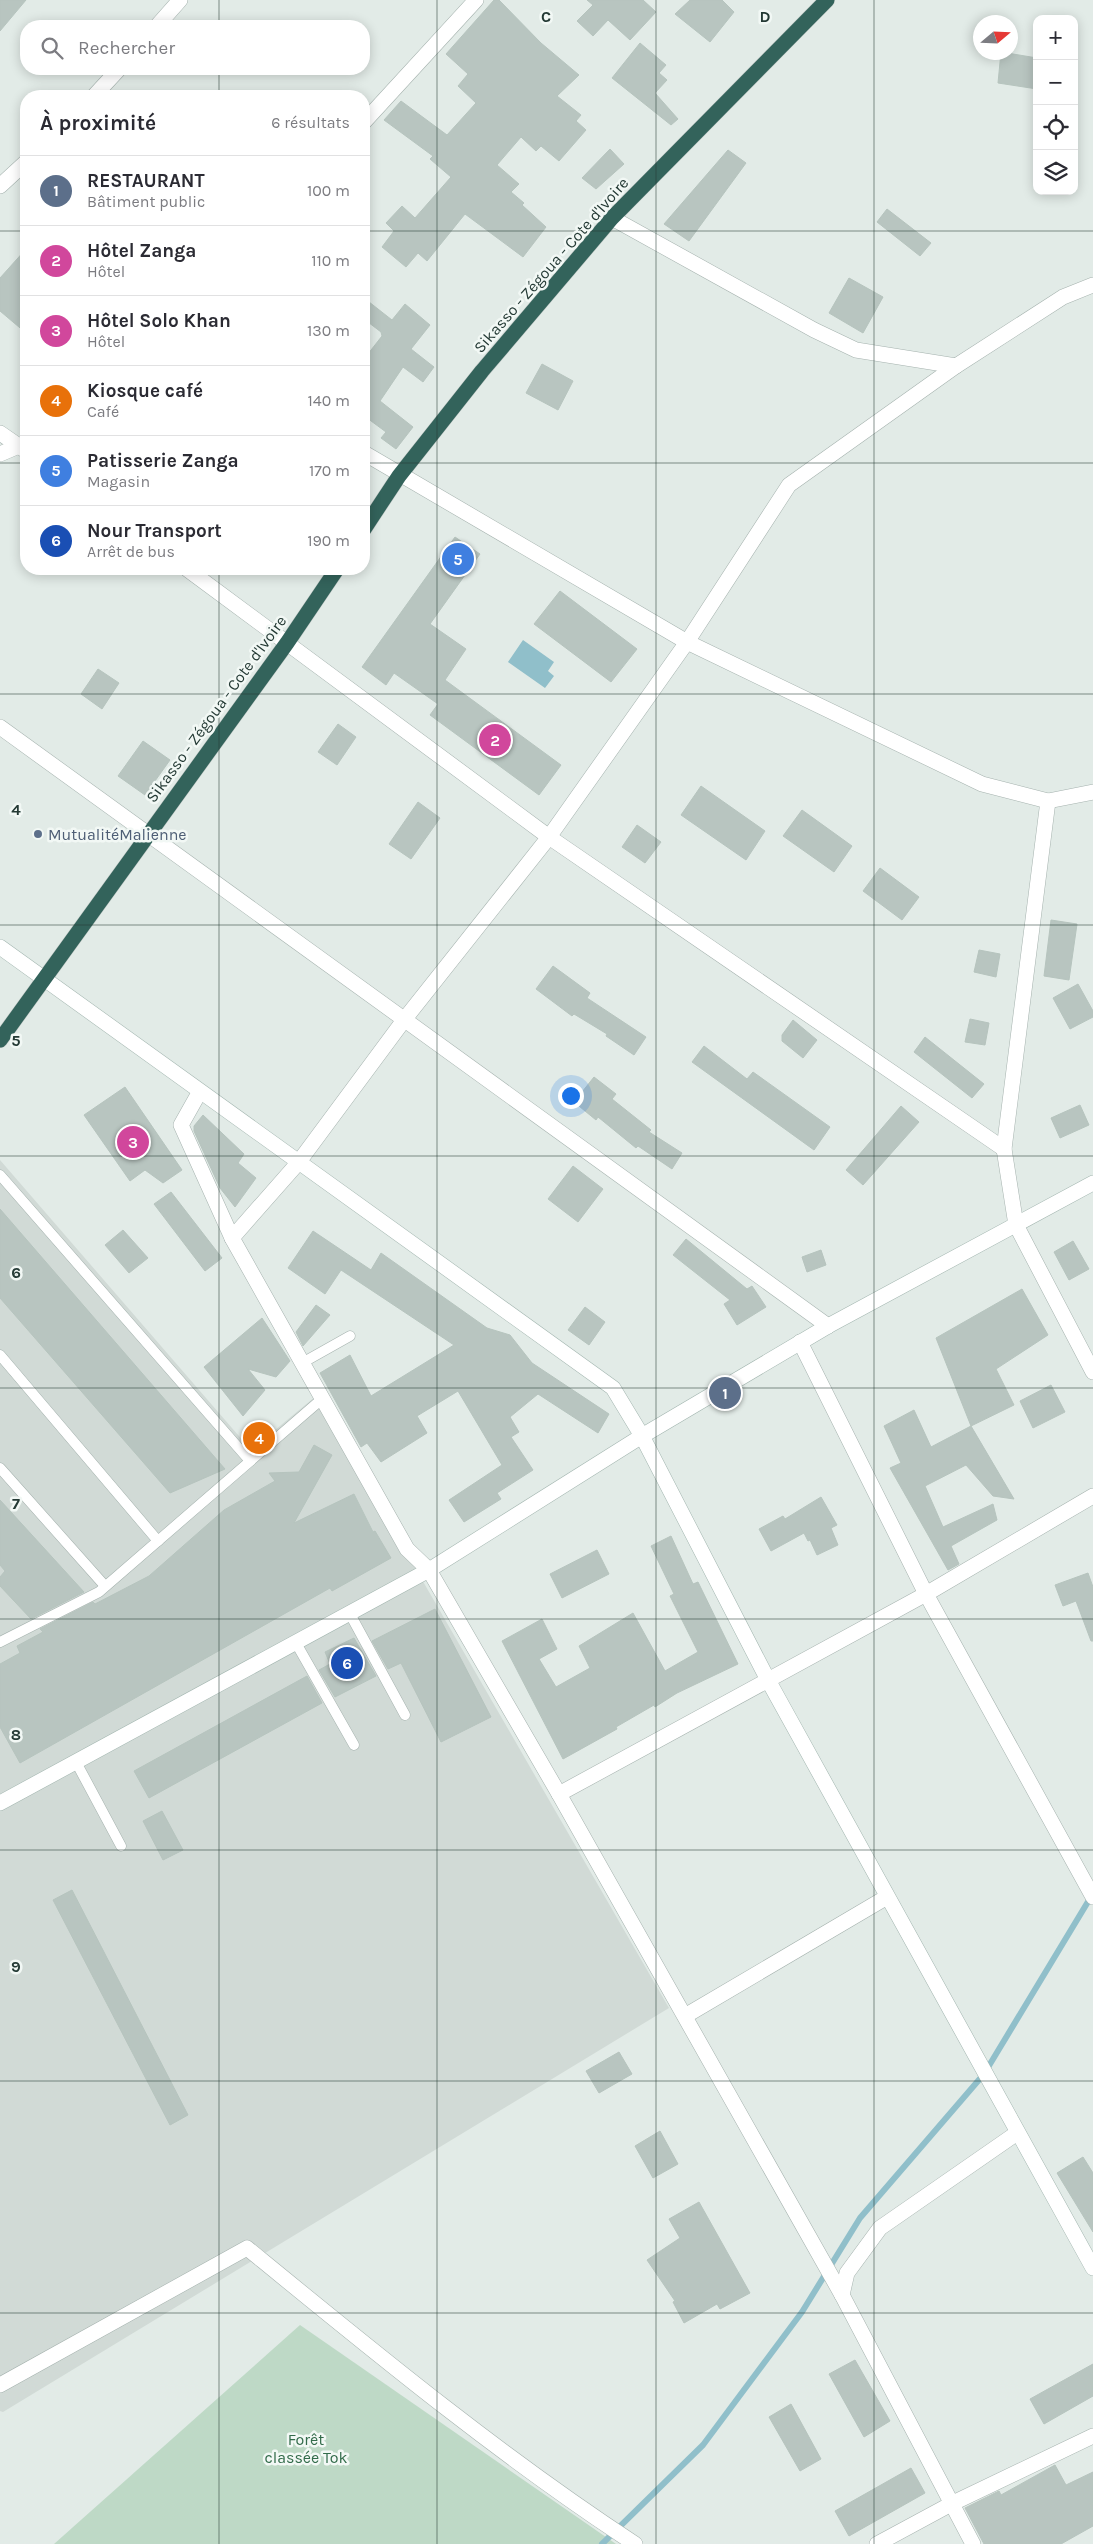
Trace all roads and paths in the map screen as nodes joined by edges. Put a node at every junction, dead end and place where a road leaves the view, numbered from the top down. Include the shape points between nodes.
1 (180, 0) edge
2 (476, 0) edge
3 (827, 0) edge
4 (162, 20) edge
5 (113, 75) edge
6 (100, 90) edge
7 (370, 115) edge
8 (20, 168) edge
9 (0, 186) edge
10 (612, 218) junction
11 (1093, 285) edge
12 (956, 366) junction
13 (0, 433) edge
14 (20, 445) edge
15 (20, 448) edge
16 (0, 454) edge
17 (370, 457) edge
18 (400, 476) junction
19 (370, 520) edge
20 (195, 575) edge
21 (333, 575) edge
22 (687, 642) junction
23 (287, 643) junction
24 (0, 727) edge
25 (1093, 792) edge
26 (1048, 801) junction
27 (147, 834) junction
28 (549, 837) junction
29 (0, 947) edge
30 (44, 979) junction
31 (404, 1020) junction
32 (0, 1040) edge
33 (199, 1093) junction
34 (1004, 1150) junction
35 (298, 1163) junction
36 (0, 1175) edge
37 (1093, 1183) edge
38 (1016, 1225) junction
39 (232, 1238) junction
40 (828, 1326) junction
41 (350, 1336) dead end
42 (800, 1342) junction
43 (0, 1355) edge
44 (302, 1363) junction
45 (1093, 1372) edge
46 (323, 1398) junction
47 (642, 1436) junction
48 (250, 1461) junction
49 (0, 1468) edge
50 (1093, 1496) edge
51 (158, 1540) junction
52 (429, 1570) junction
53 (105, 1586) junction
54 (926, 1594) junction
55 (350, 1614) junction
56 (0, 1642) edge
57 (296, 1642) junction
58 (768, 1680) junction
59 (405, 1715) dead end
60 (354, 1745) dead end
61 (76, 1762) junction
62 (559, 1794) junction
63 (0, 1803) edge
64 (121, 1846) dead end
65 (887, 1897) junction
66 (1093, 1898) edge
67 (685, 2016) junction
68 (1017, 2133) junction
69 (1093, 2268) edge
70 (842, 2295) junction
71 (0, 2385) edge
72 (1093, 2436) edge
73 (953, 2503) junction
74 (635, 2544) edge
75 (877, 2544) edge
76 (973, 2544) edge

1 - 4 street
2 - 7 street
3 - 10 highway, Sikasso - Zégoua - Cote d'Ivoire
5 - 6 street
8 - 9 street
10 - 12 street via 856,350
10 - 18 highway, Sikasso - Zégoua - Cote d'Ivoire via 482,371
11 - 12 street via 1063,297
12 - 22 street via 789,485
13 - 14 street
15 - 16 street
17 - 18 street
18 - 19 highway, Sikasso - Zégoua - Cote d'Ivoire
18 - 22 street
20 - 23 street
21 - 23 highway, Sikasso - Zégoua - Cote d'Ivoire
22 - 26 street via 982,784
22 - 28 street
23 - 27 highway, Sikasso - Zégoua - Cote d'Ivoire
23 - 28 street
24 - 27 street
25 - 26 street
26 - 34 street
27 - 30 highway, Sikasso - Zégoua - Cote d'Ivoire
27 - 31 street
28 - 31 street
28 - 34 street
29 - 30 street
30 - 32 highway, Sikasso - Zégoua - Cote d'Ivoire
30 - 33 street
31 - 35 street
31 - 40 street
33 - 35 street
33 - 39 street via 181,1125
34 - 38 street
35 - 39 street
35 - 47 street via 613,1388
36 - 48 lane
37 - 38 street
38 - 40 street
38 - 45 street
39 - 44 street
40 - 42 street
41 - 44 lane
42 - 47 street
42 - 54 street
43 - 51 lane
44 - 46 street
46 - 48 lane
46 - 52 street via 407,1548
47 - 52 street
47 - 58 street
48 - 51 lane
49 - 53 lane
50 - 54 street
51 - 53 lane
52 - 55 street
52 - 62 street
53 - 56 lane
54 - 58 street
54 - 66 street
55 - 57 street
55 - 59 lane
57 - 60 lane
57 - 61 street
58 - 62 street
58 - 65 street
61 - 63 street
61 - 64 lane
62 - 67 street
65 - 67 street
65 - 68 street
67 - 70 street
68 - 69 street
68 - 70 street via 880,2228 848,2273
70 - 73 street
71 - 74 street via 247,2248 365,2345 554,2490
72 - 73 street
73 - 75 street
73 - 76 street

